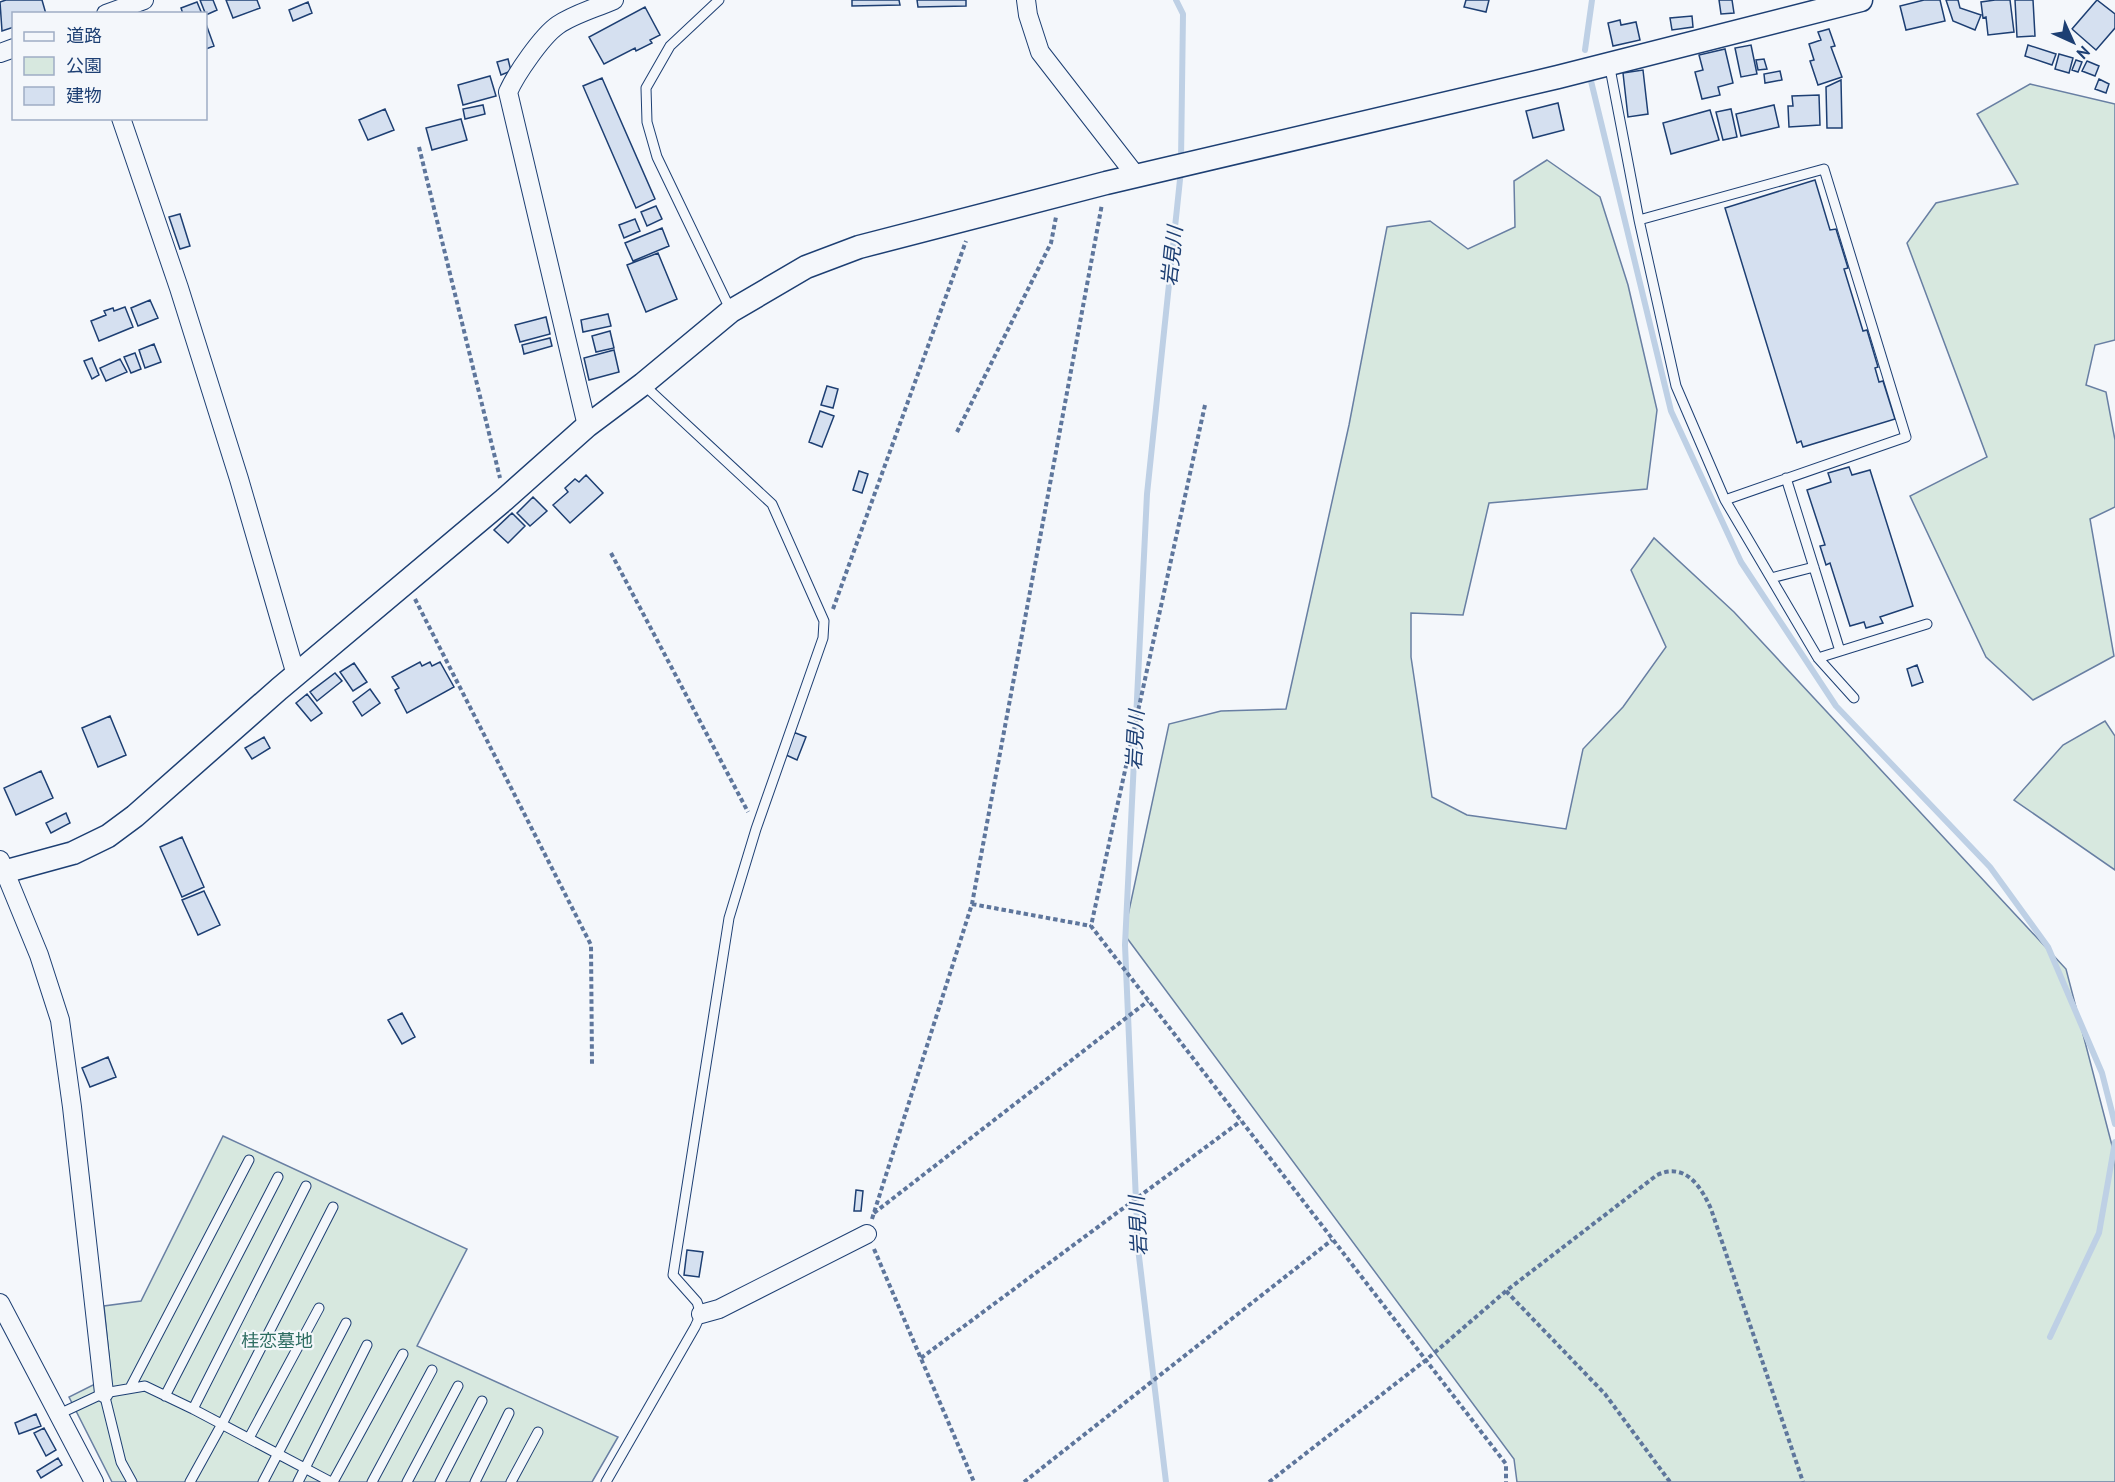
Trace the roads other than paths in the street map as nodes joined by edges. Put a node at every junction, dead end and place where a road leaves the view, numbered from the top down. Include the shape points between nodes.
1 (144, 0) edge
2 (614, 0) edge
3 (719, 0) edge
4 (1026, 0) edge
5 (1861, 0) edge
6 (111, 12) edge
7 (1609, 63) junction
8 (121, 120) edge
9 (1137, 177) junction
10 (1639, 220) junction
11 (731, 311) junction
12 (643, 384) junction
13 (587, 426) junction
14 (1786, 478) junction
15 (1725, 500) junction
16 (1814, 567) junction
17 (1771, 578) junction
18 (1927, 624) dead end
19 (1840, 651) junction
20 (1818, 658) junction
21 (296, 675) junction
22 (1854, 698) dead end
23 (2, 869) edge
24 (249, 1160) dead end
25 (278, 1177) dead end
26 (306, 1186) dead end
27 (333, 1207) dead end
28 (867, 1234) road end
29 (0, 1303) edge
30 (319, 1308) dead end
31 (701, 1314) junction
32 (346, 1323) dead end
33 (367, 1345) dead end
34 (404, 1354) dead end
35 (432, 1370) dead end
36 (458, 1386) dead end
37 (130, 1388) junction
38 (104, 1393) junction
39 (165, 1396) junction
40 (482, 1401) dead end
41 (193, 1409) junction
42 (509, 1413) dead end
43 (58, 1414) junction
44 (222, 1424) junction
45 (538, 1432) dead end
46 (249, 1438) junction
47 (278, 1454) junction
48 (305, 1468) junction
49 (94, 1482) edge
50 (132, 1482) edge
51 (190, 1482) edge
52 (263, 1482) edge
53 (298, 1482) edge
54 (332, 1482) edge
55 (372, 1482) edge
56 (407, 1482) edge
57 (440, 1482) edge
58 (475, 1482) edge
59 (511, 1482) edge
60 (606, 1482) edge

1 - 6 street
2 - 13 street via 557,26 530,56 508,93
3 - 11 lane via 670,46 646,88 647,122 657,157
4 - 9 street via 1040,52
5 - 7 street
7 - 9 street
7 - 10 lane
8 - 21 street via 179,288
9 - 11 street via 859,247 806,267
10 - 14 lane via 1824,169 1906,437
10 - 15 lane via 1676,386
11 - 12 street
12 - 13 street
12 - 31 lane via 772,504 824,621 823,638 729,918 673,1275 697,1302
13 - 21 street
14 - 15 lane
14 - 16 lane
15 - 17 lane
16 - 17 lane
16 - 19 lane
17 - 20 lane
18 - 19 lane
19 - 20 lane
20 - 22 lane
21 - 23 street via 108,836 73,853
23 - 38 street via 39,955 60,1020
24 - 37 lane
25 - 39 lane
26 - 41 lane
27 - 44 lane
28 - 31 street via 719,1309
29 - 43 street
30 - 46 lane
31 - 60 lane
32 - 47 lane
33 - 48 lane
34 - 54 lane
35 - 55 lane
36 - 56 lane
37 - 38 lane
37 - 39 lane via 145,1386
38 - 43 lane
38 - 50 lane via 121,1462
39 - 41 lane
40 - 57 lane
41 - 44 lane
42 - 58 lane
43 - 49 street
44 - 46 lane
44 - 51 lane
45 - 59 lane
46 - 47 lane
47 - 48 lane
47 - 52 lane
48 - 53 lane
48 - 54 lane

